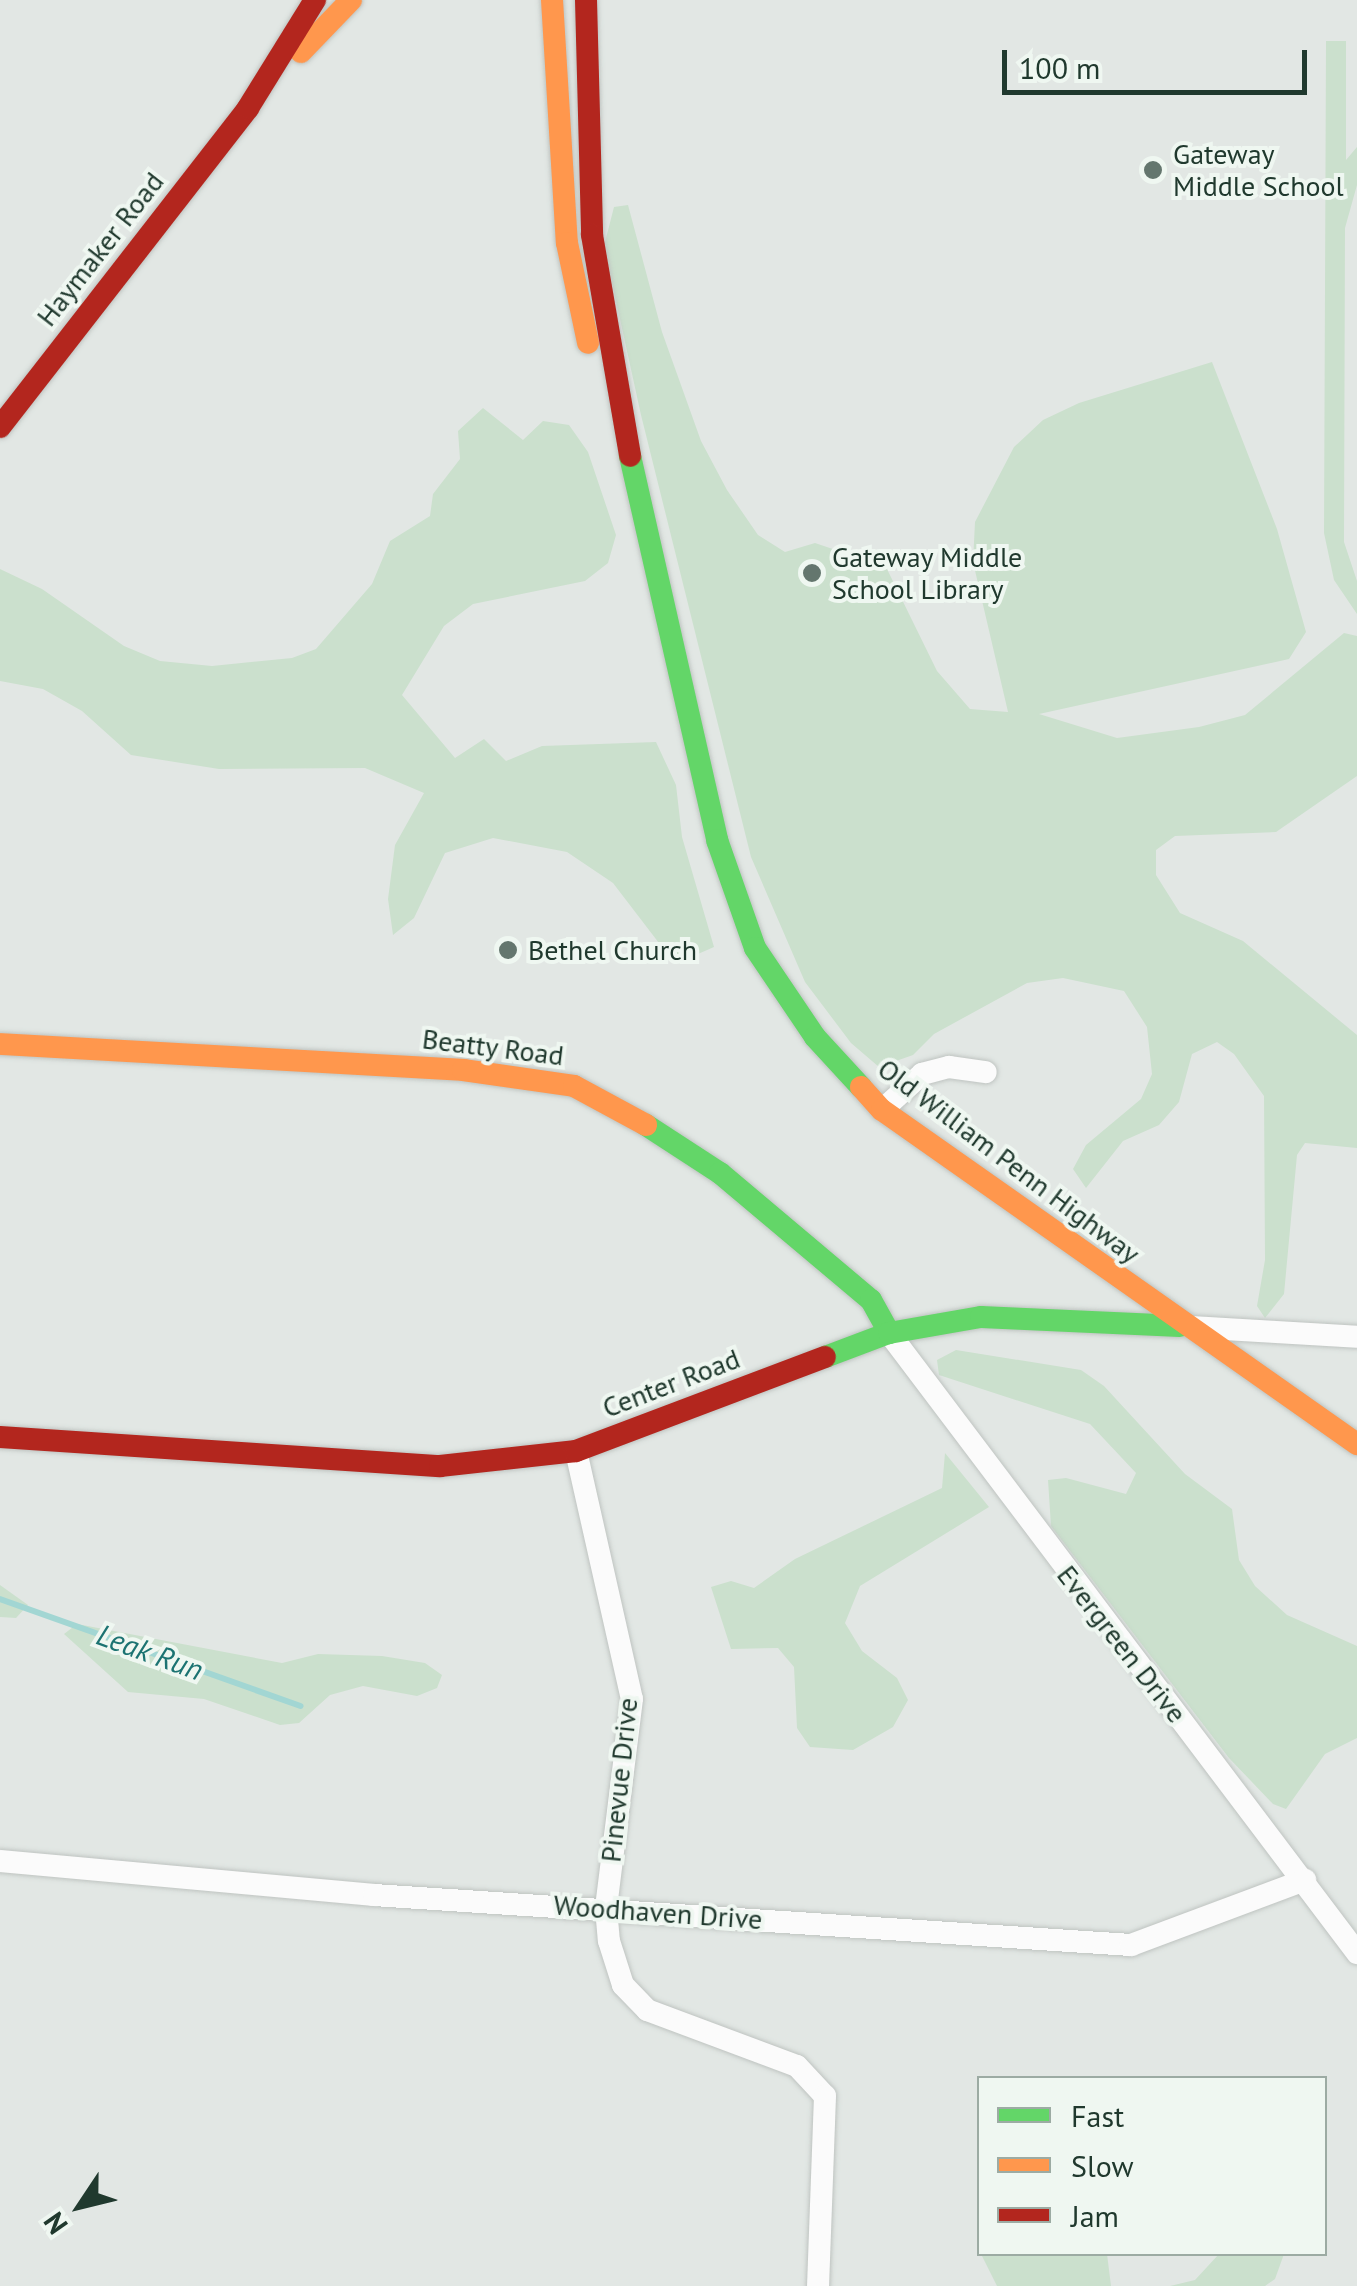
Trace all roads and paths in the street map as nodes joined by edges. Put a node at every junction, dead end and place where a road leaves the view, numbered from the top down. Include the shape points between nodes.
1 (315, 0) edge
2 (352, 0) edge
3 (552, 0) edge
4 (586, 0) edge
5 (248, 108) junction
6 (0, 427) edge
7 (637, 493) junction
8 (0, 1044) edge
9 (986, 1072) dead end
10 (882, 1110) junction
11 (1181, 1326) junction
12 (889, 1333) junction
13 (1357, 1338) edge
14 (0, 1437) edge
15 (1357, 1444) edge
16 (576, 1451) junction
17 (0, 1861) edge
18 (1305, 1880) junction
19 (606, 1908) junction
20 (1357, 1954) edge
21 (818, 2286) edge

1 - 5 main road, Haymaker Road
2 - 5 main road, Haymaker Road
3 - 7 main road, Old William Penn Highway via 570,258 592,357
4 - 7 main road, Old William Penn Highway via 592,236
5 - 6 main road, Haymaker Road
7 - 10 main road, Old William Penn Highway via 735,898 781,991
8 - 12 main road, Beatty Road via 462,1070 540,1076 574,1086 622,1108 720,1173 871,1300
9 - 10 street via 949,1067 922,1074
10 - 11 main road, Old William Penn Highway
11 - 12 main road, Center Road via 981,1316
11 - 13 street, Center Road
11 - 15 main road, Old William Penn Highway
12 - 16 main road, Center Road
12 - 18 street, Evergreen Drive
14 - 16 main road, Center Road via 440,1466
16 - 19 street, Pinevue Drive via 632,1699
17 - 19 street, Woodhaven Drive
18 - 19 street, Woodhaven Drive via 1131,1945
18 - 20 street, Evergreen Drive
19 - 21 street, Pinevue Drive via 622,1985 648,2010 797,2066 825,2096

